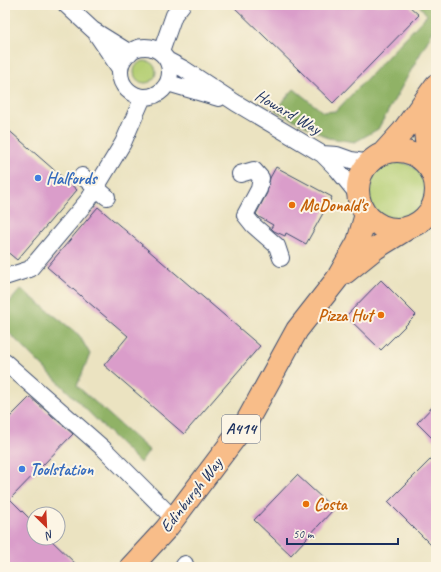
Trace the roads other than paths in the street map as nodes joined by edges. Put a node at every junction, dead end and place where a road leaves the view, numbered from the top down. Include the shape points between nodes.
1 (66, 5) edge
2 (178, 6) edge
3 (93, 30) junction
4 (130, 52) junction
5 (164, 56) junction
6 (120, 69) junction
7 (168, 83) junction
8 (435, 87) edge
9 (143, 98) junction
10 (236, 104) junction
11 (322, 154) junction
12 (380, 155) junction
13 (432, 172) edge
14 (240, 174) dead end
15 (82, 176) dead end
16 (102, 193) junction
17 (362, 205) junction
18 (425, 217) edge
19 (281, 258) dead end
20 (5, 277) edge
21 (337, 280) junction
22 (5, 362) edge
23 (174, 519) junction
24 (131, 567) edge

1 - 3 street
2 - 5 street
3 - 4 street
3 - 6 street
4 - 5 street via 145,47 154,49
4 - 6 street
5 - 7 street via 170,71
5 - 10 street, Howard Way
6 - 9 street via 123,85 135,96
7 - 9 street via 158,94
7 - 10 street, Howard Way
8 - 12 highway via 403,131
8 - 13 highway via 425,131
9 - 16 street
10 - 11 street, Howard Way
11 - 12 street via 364,162
11 - 17 street via 337,169
12 - 13 highway via 391,151 406,152 419,158
12 - 17 highway via 361,174 358,189
13 - 18 highway via 436,194
14 - 19 street via 254,170 260,178 259,189 246,215 253,225 277,246
15 - 16 street
16 - 20 street via 30,269
17 - 18 highway via 376,223 382,226 394,228
17 - 21 highway, Edinburgh Way / A414 via 358,242
18 - 21 highway, Edinburgh Way / A414 via 376,248
21 - 23 highway, Edinburgh Way / A414 via 297,330 246,423
22 - 23 street via 104,449
23 - 24 highway, Edinburgh Way / A414

